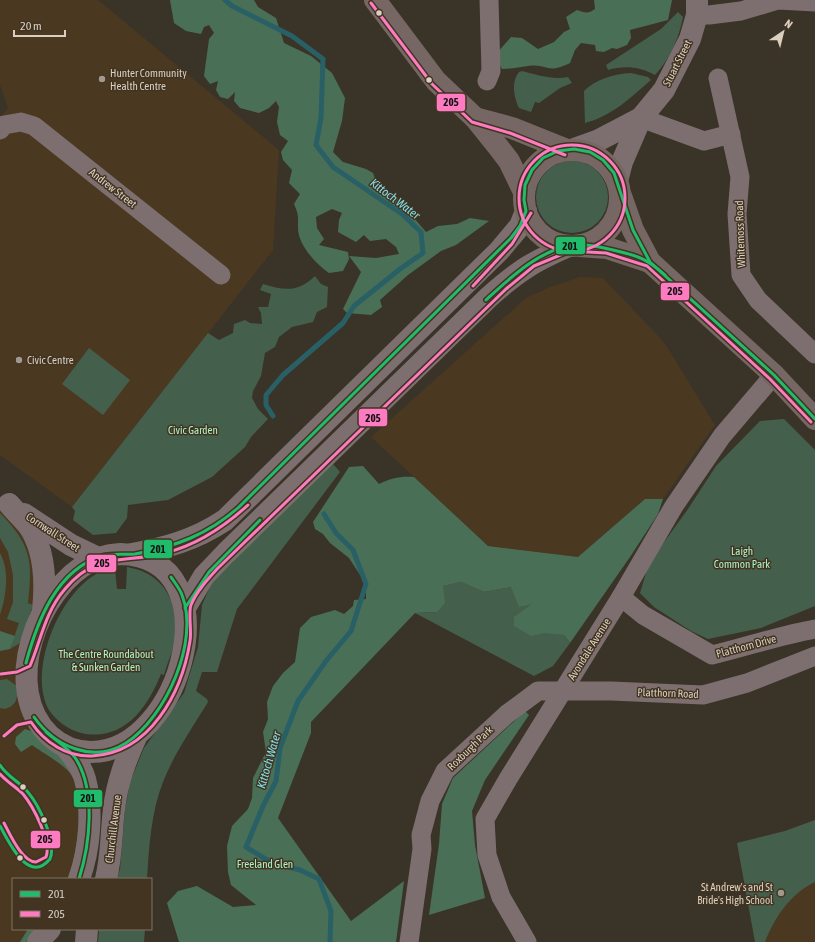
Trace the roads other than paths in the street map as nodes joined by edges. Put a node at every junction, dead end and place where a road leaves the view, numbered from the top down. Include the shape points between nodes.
1 (375, 0) edge
2 (489, 0) edge
3 (815, 2) edge
4 (697, 7) edge
5 (718, 78) dead end
6 (487, 82) dead end
7 (475, 118) junction
8 (640, 118) junction
9 (0, 130) edge
10 (731, 134) junction
11 (570, 149) junction
12 (619, 188) junction
13 (525, 201) junction
14 (574, 246) junction
15 (650, 262) junction
16 (220, 275) dead end
17 (815, 354) edge
18 (774, 375) junction
19 (815, 419) edge
20 (5, 500) edge
21 (130, 554) junction
22 (98, 558) junction
23 (621, 597) junction
24 (185, 608) junction
25 (40, 621) junction
26 (815, 629) edge
27 (815, 656) edge
28 (563, 692) junction
29 (137, 735) junction
30 (66, 747) junction
31 (79, 878) edge
32 (106, 878) edge
33 (49, 930) edge
34 (87, 930) edge
35 (38, 942) edge
36 (86, 942) edge
37 (409, 942) edge
38 (527, 942) edge

1 - 7 main road via 436,81
2 - 6 street via 490,72
3 - 4 street via 778,0 740,11 709,15
4 - 8 street, Stuart Street via 690,40 664,90
5 - 10 street, Whitemoss Road
7 - 11 main road
7 - 13 main road via 509,161
8 - 10 street via 704,141
8 - 11 street, Stuart Street via 599,140
8 - 12 street, Stuart Street via 625,156
9 - 16 street, Andrew Street via 4,125 21,122 34,126
10 - 17 street, Whitemoss Road via 740,177 737,214 741,275 758,300
11 - 12 main road via 590,152 604,160 614,173
11 - 13 main road via 543,158 532,170 525,185
12 - 14 main road via 620,204 616,219 607,232 594,241
12 - 15 main road via 633,230
13 - 14 main road via 536,230 548,240
13 - 21 street via 520,226 499,252 225,520 183,542
14 - 15 main road via 608,248
14 - 24 street via 531,262 489,297 226,553 204,576
15 - 18 main road
18 - 19 main road
18 - 23 street, Avondale Avenue via 722,436 674,506
20 - 22 street, Cornwall Street via 71,545
20 - 25 street, Cornwall Street via 28,526 36,540 45,584
21 - 22 street
21 - 24 street via 153,562 168,574 179,589
22 - 25 street via 70,577 57,591
23 - 26 street, Platthorn Drive via 642,616 712,656 788,634
23 - 28 street, Avondale Avenue
24 - 29 street via 186,628 181,660 173,685 158,711
25 - 30 street via 26,663 29,705 40,727
27 - 28 street, Platthorn Road via 747,684 703,695 611,691
28 - 37 street, Roxburgh Park via 538,691 506,714 445,771 430,801 421,835 422,849
28 - 38 street, Avondale Avenue via 485,819 487,855 501,897
29 - 30 street via 126,743 103,751
29 - 32 street, Churchill Avenue via 120,777
30 - 31 street via 85,778 88,797 86,851
33 - 35 street
34 - 36 street

